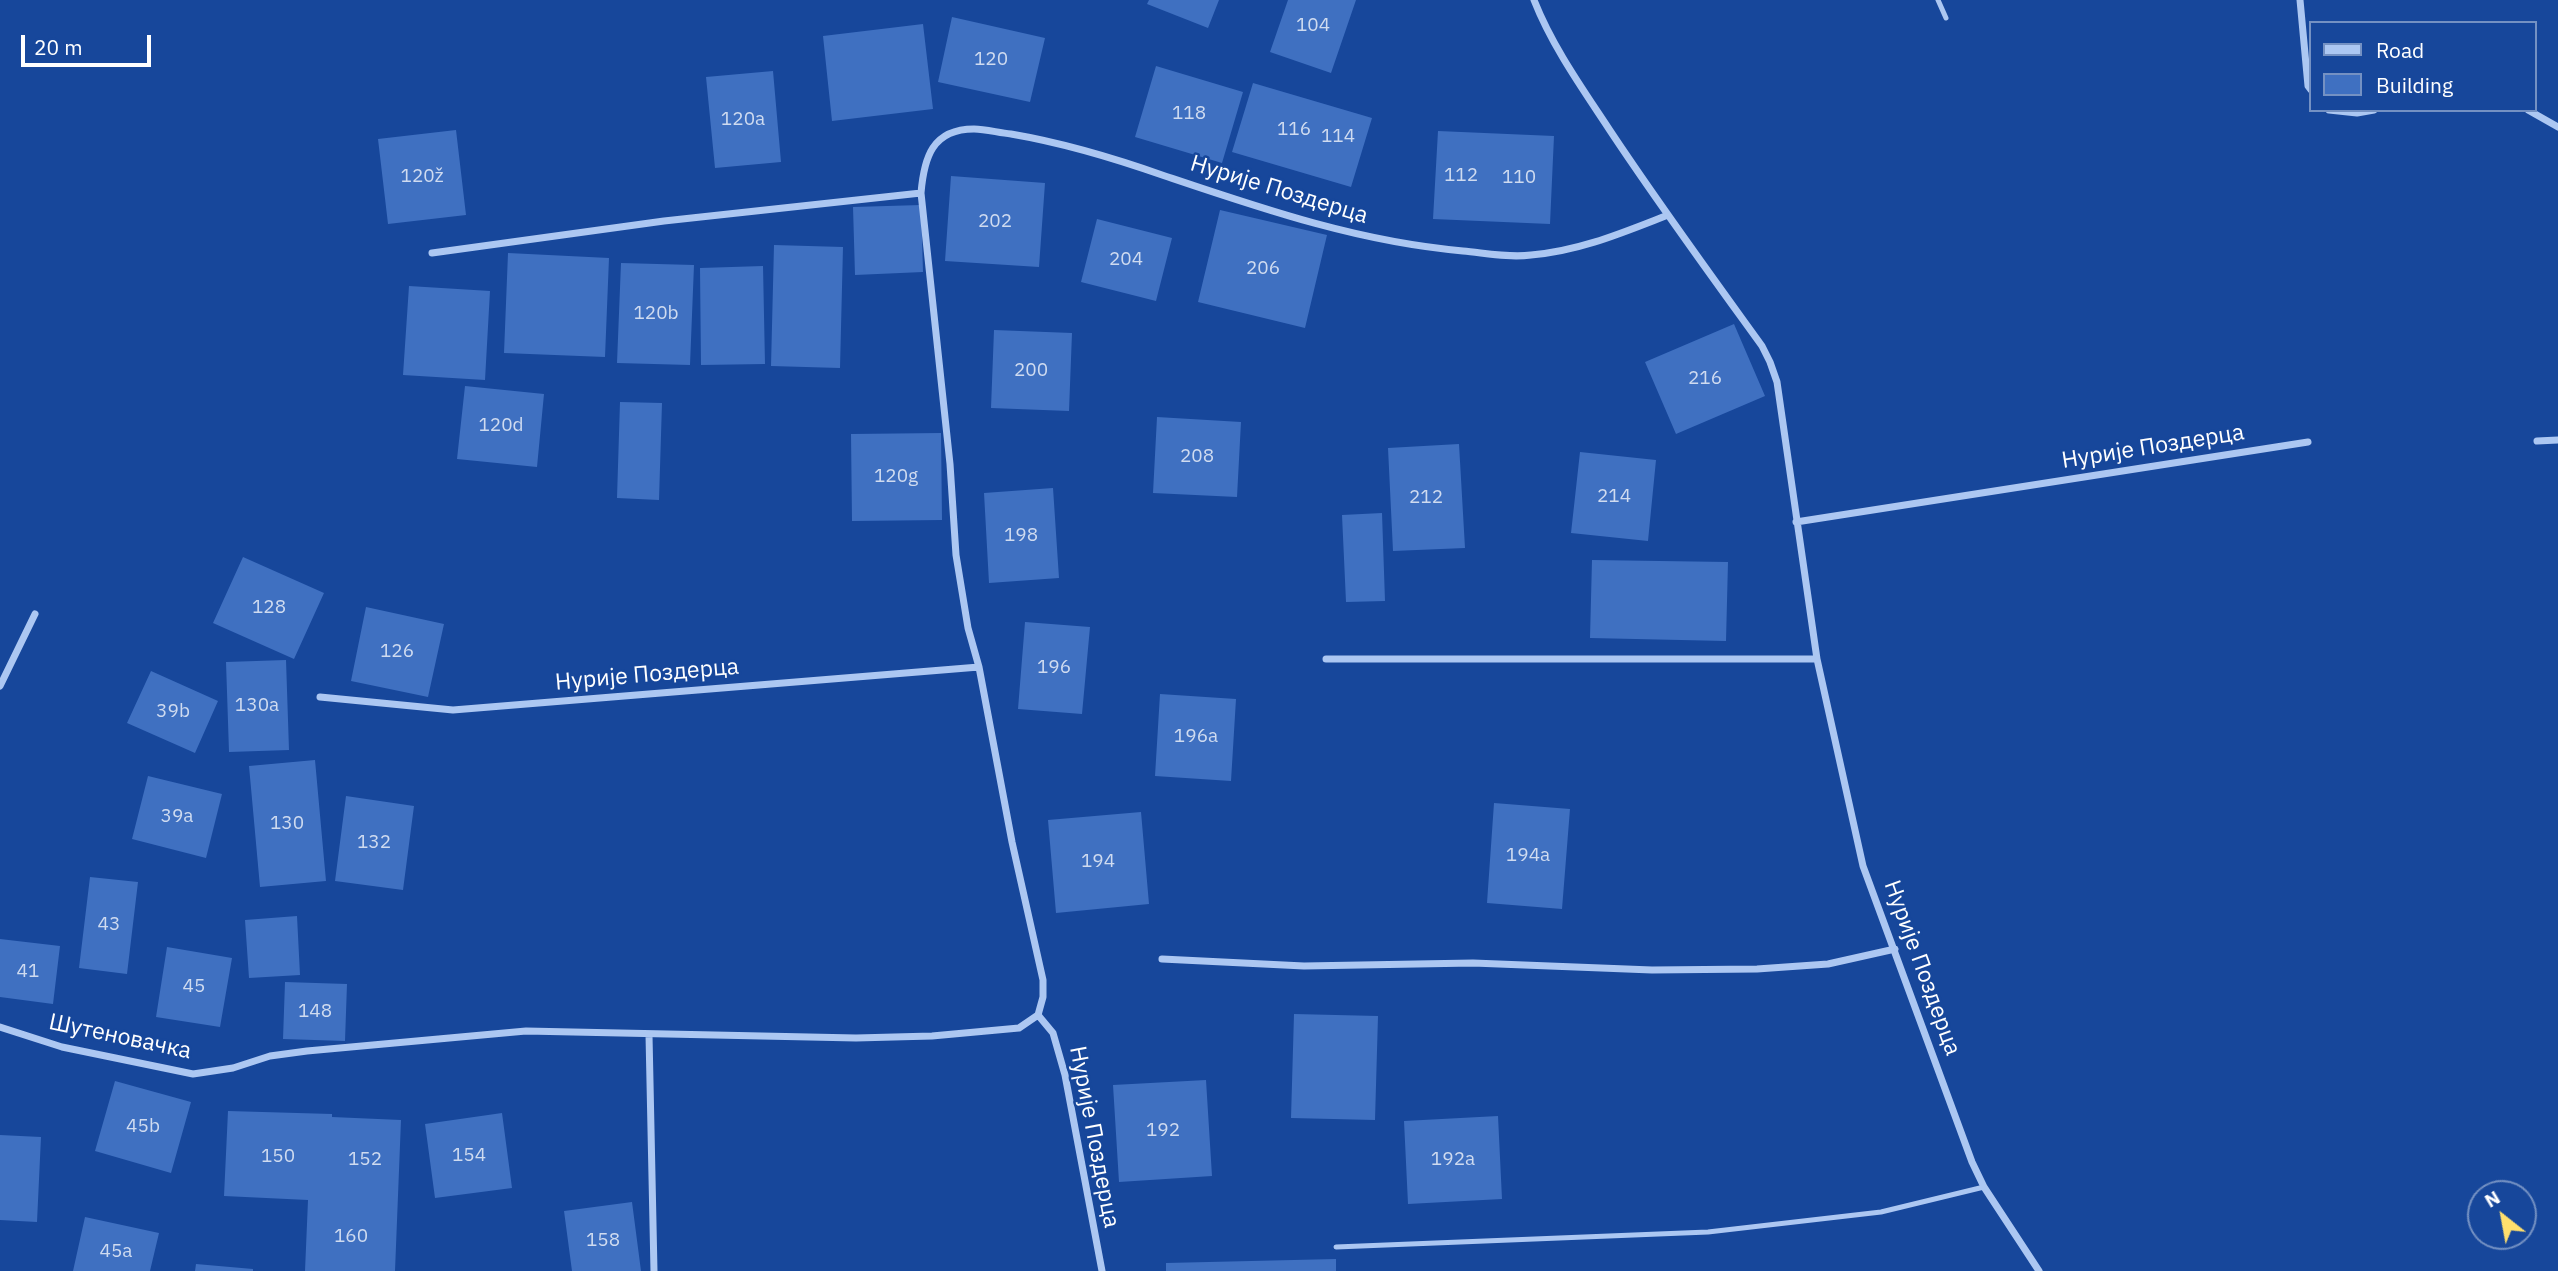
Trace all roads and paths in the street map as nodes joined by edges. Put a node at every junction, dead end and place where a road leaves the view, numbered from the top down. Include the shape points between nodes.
1 (1534, 0) edge
2 (1938, 0) edge
3 (2300, 0) edge
4 (1946, 18) dead end
5 (2310, 89) edge
6 (2532, 112) edge
7 (2558, 127) edge
8 (921, 193) junction
9 (1668, 215) junction
10 (432, 253) dead end
11 (2558, 440) edge
12 (2537, 441) dead end
13 (2308, 442) dead end
14 (1796, 522) junction
15 (36, 614) dead end
16 (1326, 659) dead end
17 (1817, 659) junction
18 (979, 667) junction
19 (0, 686) edge
20 (320, 697) dead end
21 (1895, 949) junction
22 (1162, 958) dead end
23 (1038, 1015) junction
24 (0, 1027) edge
25 (649, 1034) junction
26 (1984, 1187) junction
27 (1336, 1247) dead end
28 (654, 1271) edge
29 (1102, 1271) edge
30 (2039, 1271) edge

1 - 9 street, Нурије Поздерца via 1587,96
2 - 4 lane
3 - 5 street
6 - 7 street
8 - 9 street, Нурије Поздерца via 927,155 938,140 973,129 1049,140 1324,227 1432,248 1530,256 1597,243
8 - 10 street
8 - 18 street, Нурије Поздерца via 956,555
9 - 14 street, Нурије Поздерца via 1770,362 1781,407
11 - 12 street
13 - 14 street, Нурије Поздерца
14 - 17 street, Нурије Поздерца
15 - 19 street
16 - 17 street
17 - 21 street, Нурије Поздерца via 1863,866
18 - 20 street, Нурије Поздерца via 453,710
18 - 23 street, Нурије Поздерца via 1043,980
21 - 22 street via 1828,964 1678,970 1473,963 1304,966
21 - 26 street, Нурије Поздерца
23 - 25 street via 1019,1028 932,1036
23 - 29 street, Нурије Поздерца via 1053,1032 1065,1075
24 - 25 street, Шутеновачка via 62,1047 194,1074 307,1051 526,1031
25 - 28 street
26 - 27 lane via 1881,1212 1708,1232
26 - 30 street, Нурије Поздерца

